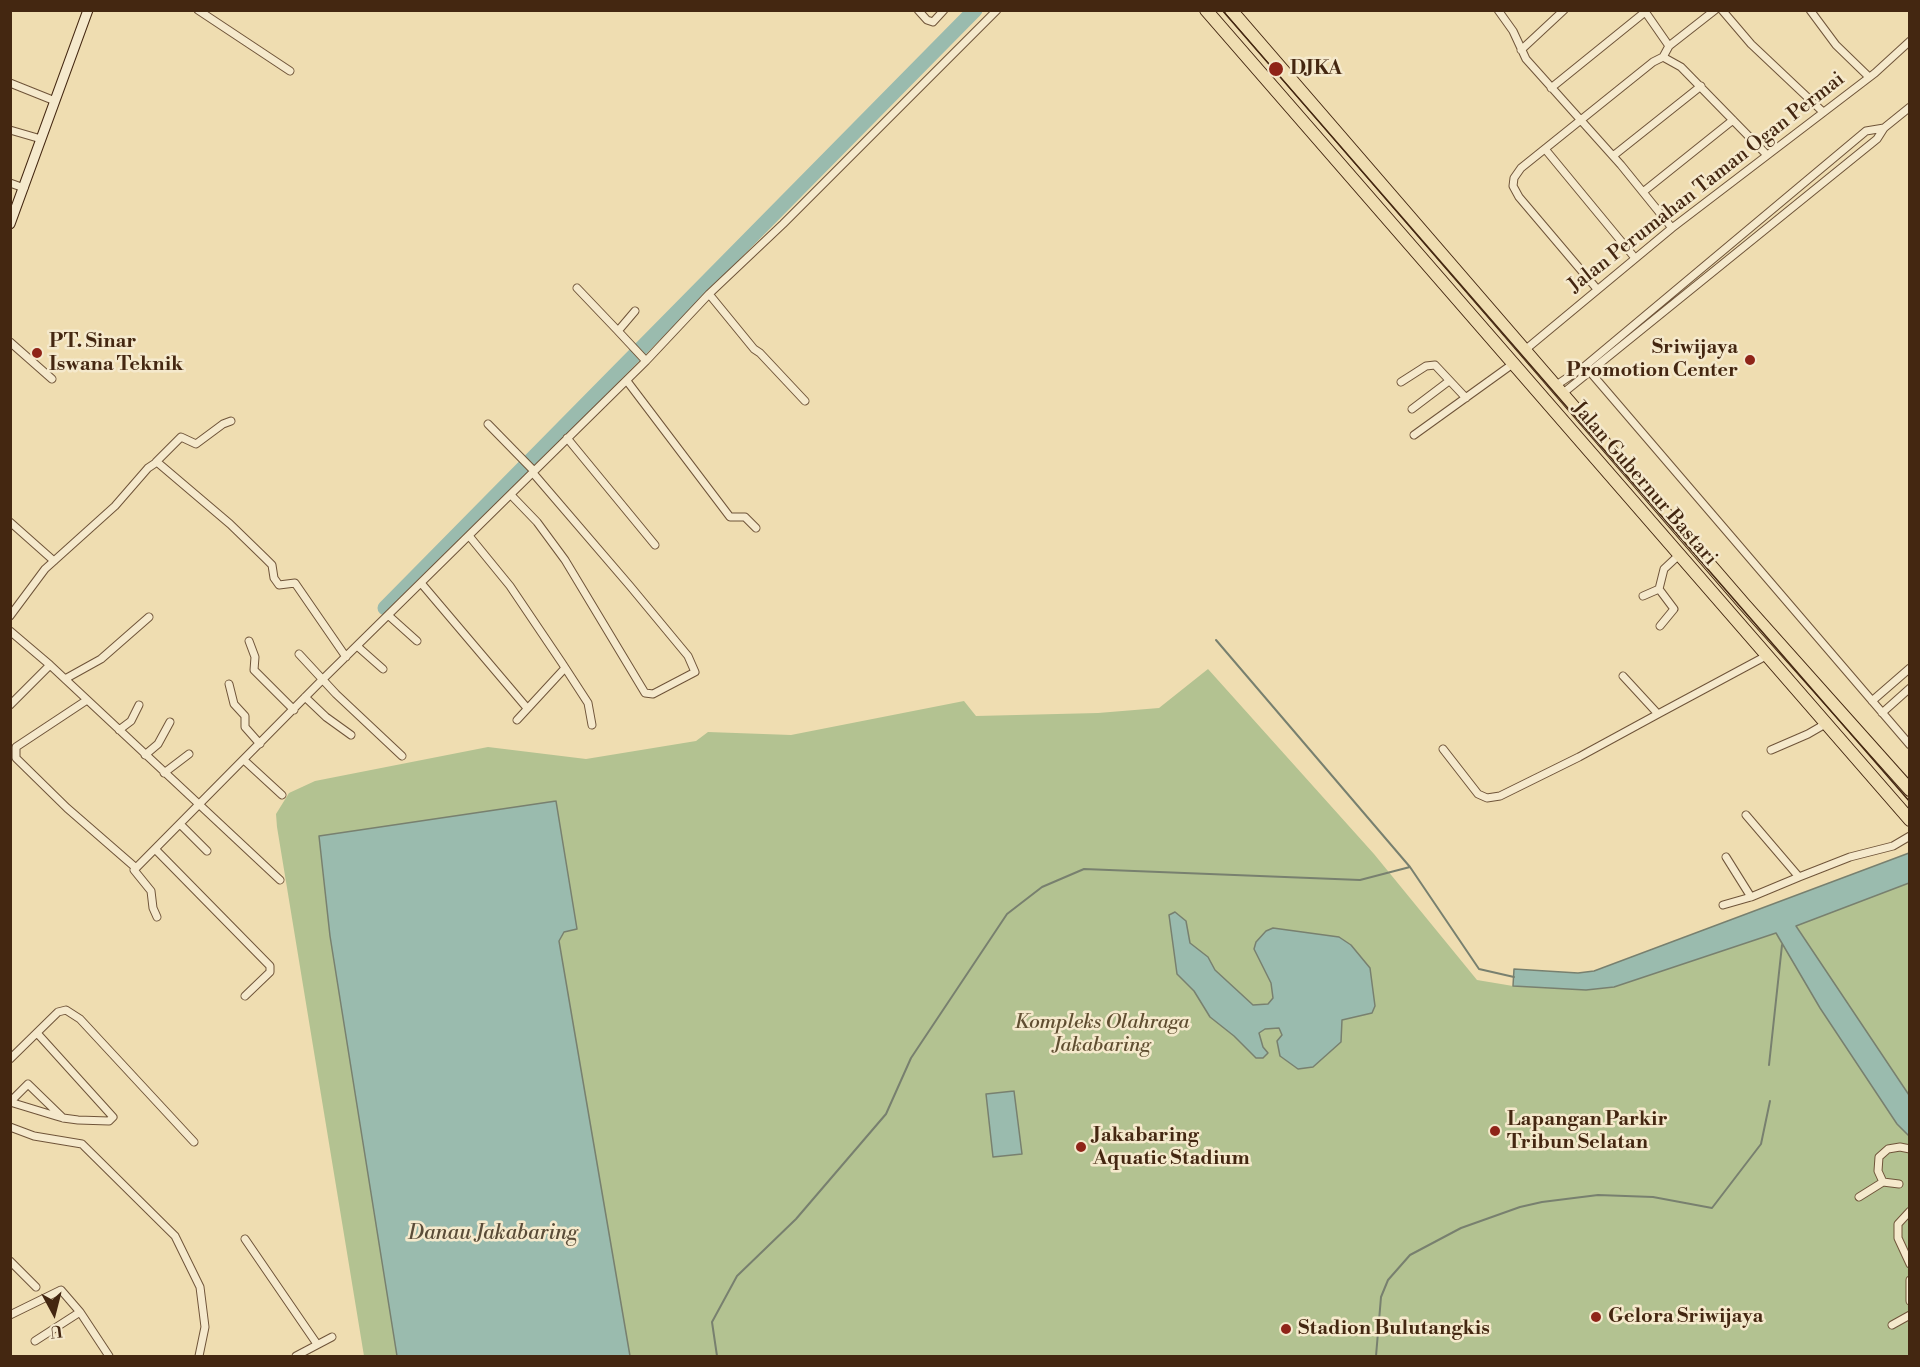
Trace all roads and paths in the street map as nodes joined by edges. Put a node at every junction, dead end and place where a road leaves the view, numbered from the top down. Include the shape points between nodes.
1 (88, 10) edge
2 (198, 10) edge
3 (918, 10) edge
4 (944, 10) edge
5 (997, 10) edge
6 (1206, 10) edge
7 (1231, 10) edge
8 (1498, 10) edge
9 (1564, 10) edge
10 (1715, 10) edge
11 (1722, 10) edge
12 (1810, 10) edge
13 (1644, 11) edge
14 (1910, 41) edge
15 (1669, 46) junction
16 (1521, 50) junction
17 (1663, 57) junction
18 (290, 71) dead end
19 (1869, 77) junction
20 (10, 83) edge
21 (1701, 86) junction
22 (1551, 88) junction
23 (55, 100) junction
24 (1910, 107) edge
25 (1822, 111) junction
26 (1733, 120) junction
27 (1581, 121) junction
28 (1884, 128) junction
29 (10, 130) edge
30 (41, 139) junction
31 (1545, 149) junction
32 (1767, 155) junction
33 (1613, 156) junction
34 (1374, 175) junction
35 (10, 183) edge
36 (1359, 184) junction
37 (24, 188) junction
38 (1643, 192) junction
39 (10, 224) edge
40 (1672, 228) junction
41 (1635, 258) junction
42 (577, 288) dead end
43 (1597, 289) junction
44 (709, 294) junction
45 (635, 311) dead end
46 (618, 331) junction
47 (10, 342) edge
48 (1525, 350) junction
49 (646, 362) junction
50 (1514, 363) junction
51 (1588, 369) junction
52 (51, 380) dead end
53 (627, 381) junction
54 (1449, 381) junction
55 (1401, 382) dead end
56 (1563, 387) junction
57 (1466, 398) junction
58 (805, 401) dead end
59 (1412, 409) dead end
60 (231, 421) dead end
61 (488, 424) dead end
62 (1414, 435) dead end
63 (567, 438) junction
64 (156, 462) junction
65 (533, 471) junction
66 (512, 495) junction
67 (10, 522) edge
68 (756, 528) dead end
69 (470, 537) junction
70 (655, 545) dead end
71 (1680, 554) junction
72 (54, 561) junction
73 (421, 583) junction
74 (1659, 589) junction
75 (1643, 596) dead end
76 (388, 615) junction
77 (10, 616) edge
78 (149, 617) dead end
79 (1660, 626) dead end
80 (10, 631) edge
81 (417, 640) dead end
82 (249, 641) dead end
83 (357, 646) junction
84 (299, 654) dead end
85 (1767, 656) junction
86 (346, 657) junction
87 (50, 665) junction
88 (565, 668) junction
89 (1910, 668) edge
90 (383, 669) dead end
91 (1623, 676) dead end
92 (65, 680) junction
93 (322, 680) junction
94 (228, 684) dead end
95 (1910, 688) edge
96 (305, 697) junction
97 (87, 700) junction
98 (1872, 701) junction
99 (10, 705) edge
100 (139, 705) dead end
101 (527, 708) junction
102 (294, 710) junction
103 (1882, 713) junction
104 (1658, 714) junction
105 (517, 720) dead end
106 (170, 723) dead end
107 (1827, 723) junction
108 (592, 724) dead end
109 (119, 730) junction
110 (351, 735) dead end
111 (260, 744) junction
112 (1910, 745) edge
113 (1443, 749) dead end
114 (1771, 750) dead end
115 (189, 754) dead end
116 (145, 755) junction
117 (402, 756) dead end
118 (244, 761) junction
119 (164, 772) junction
120 (1910, 790) edge
121 (282, 795) dead end
122 (200, 806) junction
123 (1746, 815) dead end
124 (1910, 820) edge
125 (181, 825) junction
126 (1909, 837) edge
127 (156, 850) junction
128 (207, 851) dead end
129 (1726, 857) dead end
130 (134, 870) dead end
131 (1798, 877) junction
132 (280, 880) dead end
133 (1751, 897) junction
134 (1723, 905) dead end
135 (157, 917) dead end
136 (245, 996) dead end
137 (37, 1033) junction
138 (10, 1059) edge
139 (63, 1118) junction
140 (10, 1127) edge
141 (194, 1142) dead end
142 (1910, 1149) edge
143 (1883, 1182) junction
144 (1899, 1184) dead end
145 (1859, 1197) dead end
146 (1910, 1211) edge
147 (245, 1239) dead end
148 (1910, 1264) edge
149 (12, 1266) edge
150 (1910, 1280) edge
151 (36, 1287) dead end
152 (1910, 1301) edge
153 (80, 1312) junction
154 (1910, 1314) edge
155 (10, 1315) edge
156 (1892, 1325) dead end
157 (332, 1337) dead end
158 (35, 1341) dead end
159 (317, 1344) junction
160 (109, 1356) edge
161 (199, 1356) edge
162 (296, 1356) edge

1 - 23 street
2 - 18 street
3 - 4 street via 933,22
5 - 44 street
6 - 36 highway, Jalan Gubernur Bastari
7 - 34 highway, Jalan Gubernur Bastari
8 - 16 street
9 - 16 street
10 - 15 street
11 - 25 street via 1750,44
12 - 19 street via 1836,45
13 - 15 street
13 - 22 street
14 - 19 street, Jalan Perumahan Taman Ogan Permai
15 - 17 street
16 - 22 street
17 - 21 street
17 - 27 street
19 - 25 street, Jalan Perumahan Taman Ogan Permai
20 - 23 street
21 - 26 street
21 - 33 street
22 - 27 street
23 - 30 street
24 - 28 street
25 - 32 street, Jalan Perumahan Taman Ogan Permai
26 - 32 street
26 - 38 street
27 - 31 street
27 - 33 street
28 - 51 street via 1878,139
28 - 51 street via 1866,131
29 - 30 street
30 - 37 street
31 - 41 street
31 - 43 street via 1521,168 1513,186
32 - 40 street, Jalan Perumahan Taman Ogan Permai
33 - 38 street
34 - 36 highway
34 - 48 highway, Jalan Gubernur Bastari
35 - 37 street
36 - 50 highway, Jalan Gubernur Bastari
37 - 39 street
38 - 40 street
40 - 41 street, Jalan Perumahan Taman Ogan Permai
41 - 43 street, Jalan Perumahan Taman Ogan Permai
42 - 46 street
43 - 48 street, Jalan Perumahan Taman Ogan Permai
44 - 49 street
44 - 58 street via 754,349
45 - 46 street
46 - 49 street
47 - 52 street
48 - 56 highway, Jalan Gubernur Bastari
49 - 53 street
50 - 57 street
50 - 71 highway, Jalan Gubernur Bastari
51 - 56 street via 1583,378
51 - 56 street via 1577,371
51 - 98 street
53 - 63 street
53 - 68 street via 730,517 745,517
54 - 55 street via 1438,367 1431,365
54 - 57 street
54 - 59 street
56 - 120 highway, Jalan Gubernur Bastari
57 - 62 street
60 - 64 street via 195,444 180,437
61 - 65 street
63 - 65 street
63 - 70 street
64 - 72 street via 115,506
64 - 86 street via 266,558 279,585 294,583
65 - 66 street
65 - 66 street via 680,647 695,672 653,694 645,693 565,560
66 - 69 street
67 - 72 street
69 - 73 street
69 - 88 street
71 - 74 street via 1664,569
71 - 85 highway, Jalan Gubernur Bastari
72 - 77 street
73 - 76 street
73 - 101 street
74 - 75 street
74 - 79 street via 1674,609
76 - 81 street
76 - 83 street
78 - 92 street via 101,659
80 - 87 street
82 - 102 street via 255,670
83 - 86 street
83 - 90 street
84 - 93 street
85 - 104 street
85 - 107 highway, Jalan Gubernur Bastari
86 - 93 street
87 - 92 street
87 - 99 street
88 - 101 street
88 - 108 street via 588,704
89 - 98 street
91 - 104 street
92 - 97 street
93 - 96 street
93 - 117 street
94 - 111 street via 234,704 245,716 245,727
95 - 103 street
96 - 102 street
96 - 110 street
97 - 109 street
97 - 127 street via 16,747 16,758 136,868
98 - 103 street
100 - 109 street via 131,721
101 - 105 street
102 - 111 street
103 - 112 street
104 - 113 street via 1579,757 1487,798 1478,794
106 - 116 street via 158,744
107 - 114 street
107 - 124 highway, Jalan Gubernur Bastari
109 - 116 street
111 - 118 street
115 - 119 street
116 - 119 street
118 - 121 street
118 - 122 street
119 - 122 street
122 - 125 street
122 - 132 street
123 - 131 street
125 - 127 street
125 - 128 street
126 - 131 street via 1893,846
127 - 136 street via 270,966 270,972
129 - 133 street
130 - 135 street via 151,891
131 - 133 street
133 - 134 street
137 - 138 street
137 - 139 street via 113,1117 94,1122
137 - 141 street via 58,1012 73,1013
139 - 139 street via 28,1084 10,1102 19,1105
140 - 161 street via 34,1136 82,1144 175,1236 200,1287 205,1327
142 - 143 street via 1888,1149 1879,1157 1878,1171
143 - 144 street
143 - 145 street
146 - 148 street via 1898,1224 1898,1238
147 - 159 street
149 - 151 street
150 - 152 street
153 - 155 street via 60,1290
153 - 158 street
153 - 160 street
154 - 156 street
157 - 159 street
159 - 162 street

